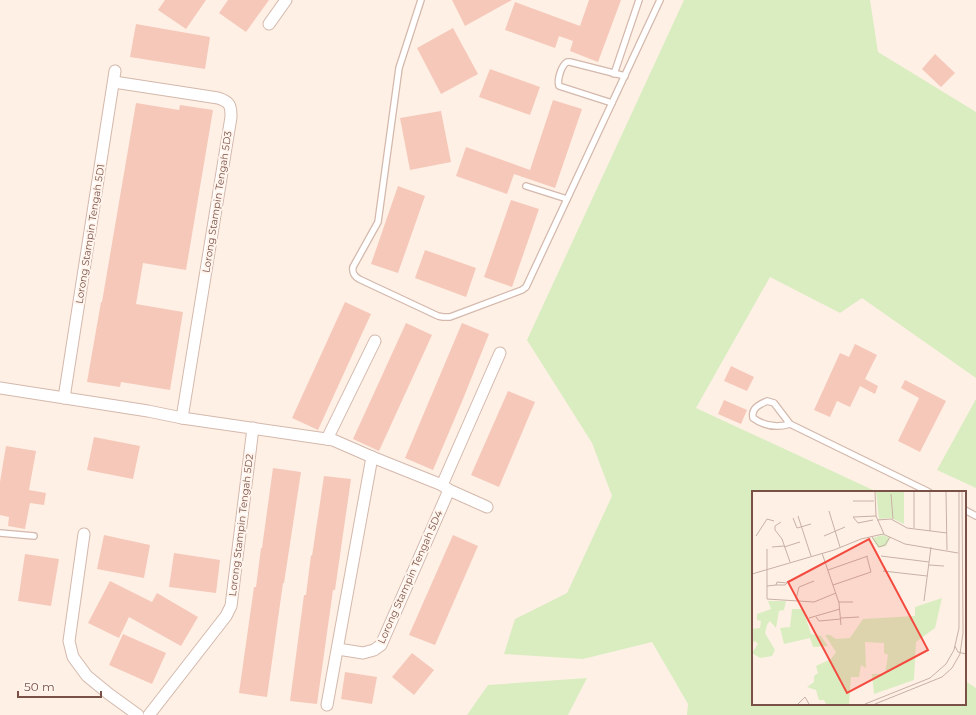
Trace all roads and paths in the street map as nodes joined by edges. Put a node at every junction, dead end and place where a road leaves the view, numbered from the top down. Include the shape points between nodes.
1 (286, 0) edge
2 (421, 0) edge
3 (639, 0) edge
4 (660, 0) edge
5 (269, 24) dead end
6 (614, 74) junction
7 (625, 76) junction
8 (114, 77) joint
9 (612, 103) junction
10 (526, 186) dead end
11 (567, 199) junction
12 (374, 341) dead end
13 (500, 354) dead end
14 (0, 388) edge
15 (64, 398) junction
16 (182, 418) junction
17 (790, 424) junction
18 (253, 428) junction
19 (327, 439) junction
20 (372, 457) junction
21 (446, 488) junction
22 (927, 491) edge
23 (488, 507) dead end
24 (966, 511) edge
25 (976, 516) edge
26 (0, 533) edge
27 (84, 534) dead end
28 (34, 536) dead end
29 (338, 649) junction
30 (327, 705) dead end
31 (138, 715) edge
32 (149, 715) edge

1 - 5 street
2 - 11 lane via 399,68 378,222 353,268 355,277 438,316 450,317 526,287
3 - 6 lane
4 - 7 lane
6 - 7 lane
6 - 9 lane via 567,62 558,82 561,88
7 - 9 lane
8 - 15 street, Lorong Stampin Tengah 5D1
8 - 16 street, Lorong Stampin Tengah 5D3 via 218,98 229,103 231,108
9 - 11 lane
10 - 11 lane
12 - 19 street
13 - 21 street, Lorong Stampin Tengah 5D4
14 - 15 street
15 - 16 street
16 - 18 street
17 - 17 lane via 770,401 756,407 753,412 753,418 759,422 772,426
17 - 22 lane
18 - 19 street
18 - 32 street, Lorong Stampin Tengah 5D2 via 231,606 226,616
19 - 20 street
20 - 21 street
20 - 29 street
21 - 23 street
21 - 29 street, Lorong Stampin Tengah 5D4 via 380,645 363,653
24 - 25 lane
26 - 28 lane
27 - 31 street via 69,641 73,656 87,676
29 - 30 street

